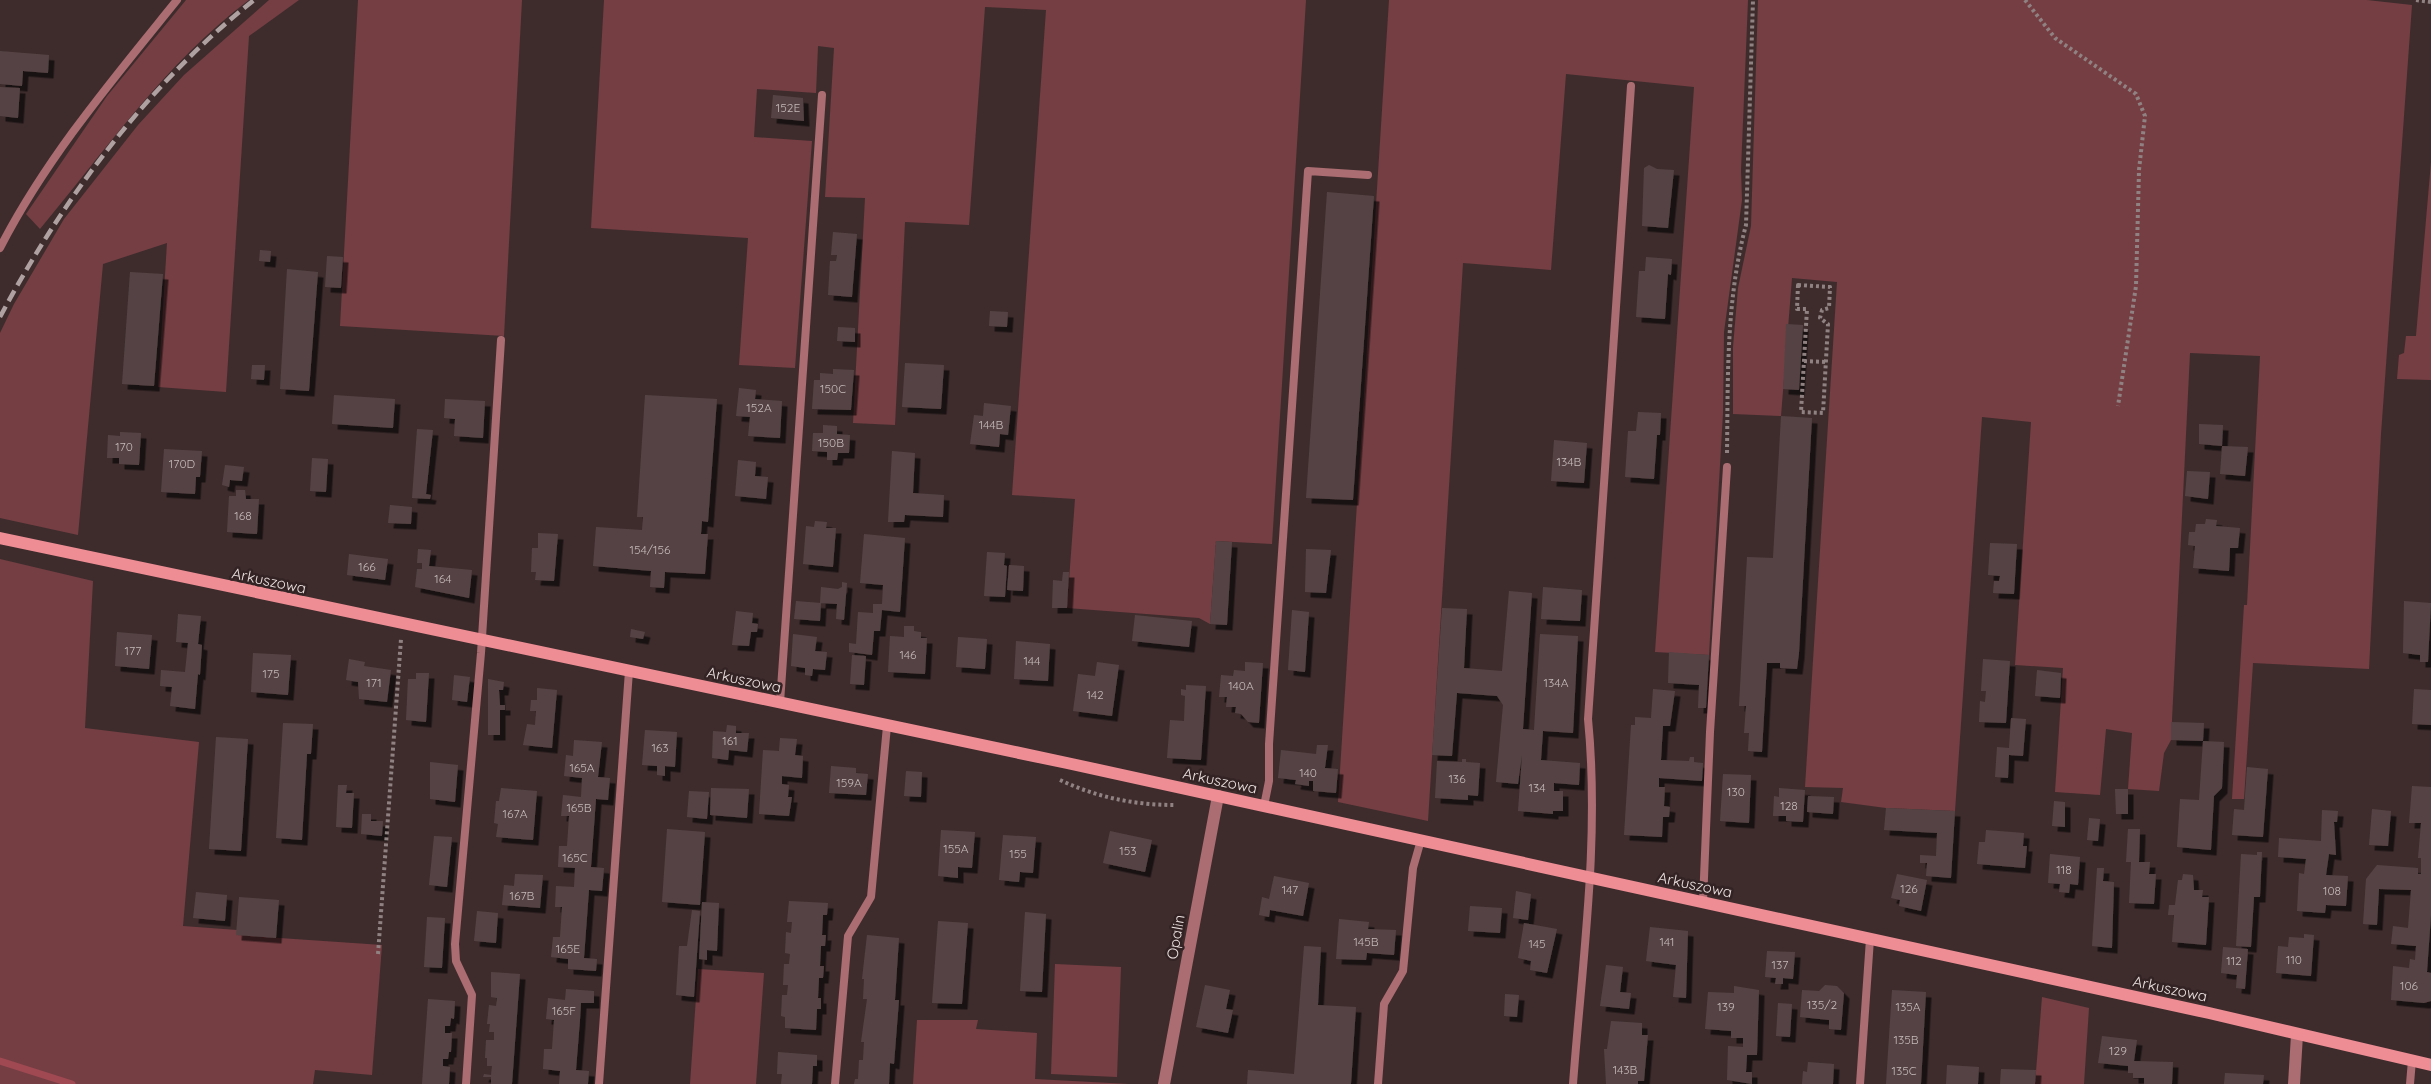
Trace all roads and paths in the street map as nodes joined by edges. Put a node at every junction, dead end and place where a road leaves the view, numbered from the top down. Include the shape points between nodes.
1 (177, 0) edge
2 (1753, 0) edge
3 (2025, 0) edge
4 (2416, 0) edge
5 (2431, 2) edge
6 (1630, 86) dead end
7 (822, 95) dead end
8 (1368, 175) dead end
9 (0, 248) edge
10 (501, 340) dead end
11 (1804, 361) junction
12 (1826, 362) junction
13 (2118, 406) dead end
14 (1727, 467) joint
15 (0, 538) edge
16 (402, 624) junction
17 (482, 640) junction
18 (629, 671) junction
19 (780, 703) junction
20 (887, 726) junction
21 (1218, 796) junction
22 (1264, 806) junction
23 (1421, 840) junction
24 (1589, 878) junction
25 (1703, 902) junction
26 (1870, 939) junction
27 (378, 954) dead end
28 (2297, 1035) junction
29 (2412, 1060) junction
30 (2431, 1065) edge
31 (466, 1084) edge
32 (599, 1084) edge
33 (835, 1084) edge
34 (1164, 1084) edge
35 (1378, 1084) edge
36 (1573, 1084) edge
37 (1860, 1084) edge
38 (2294, 1084) edge
39 (2410, 1084) edge

1 - 9 lane via 56,159 18,213
2 - 14 path via 1746,225 1736,261 1730,311
3 - 13 path via 2055,38 2136,94 2145,116 2139,170 2136,286
4 - 5 path
6 - 24 lane via 1588,719 1593,769
7 - 19 lane
8 - 22 lane via 1308,171 1269,732 1269,781
10 - 17 lane
11 - 12 path
11 - 12 path via 1801,412 1819,413 1823,413
11 - 12 path via 1807,309 1797,309 1798,285 1830,287 1829,308 1822,310 1820,318 1828,324
14 - 25 lane
15 - 16 main road, Arkuszowa
16 - 17 main road, Arkuszowa
16 - 27 path
17 - 18 main road, Arkuszowa
17 - 31 lane via 455,944 456,961 472,995
18 - 19 main road, Arkuszowa
18 - 32 lane
19 - 20 main road, Arkuszowa
20 - 21 main road, Arkuszowa
20 - 33 lane via 871,897 848,936
21 - 22 main road, Arkuszowa
21 - 34 street, Opalin
22 - 23 main road, Arkuszowa
23 - 24 main road, Arkuszowa
23 - 35 lane via 1413,868 1403,971 1384,1004
24 - 25 main road, Arkuszowa
24 - 36 lane
25 - 26 main road, Arkuszowa
26 - 28 main road, Arkuszowa via 2209,1012
26 - 37 lane
28 - 29 main road, Arkuszowa
28 - 38 street
29 - 30 main road, Arkuszowa
29 - 39 lane

